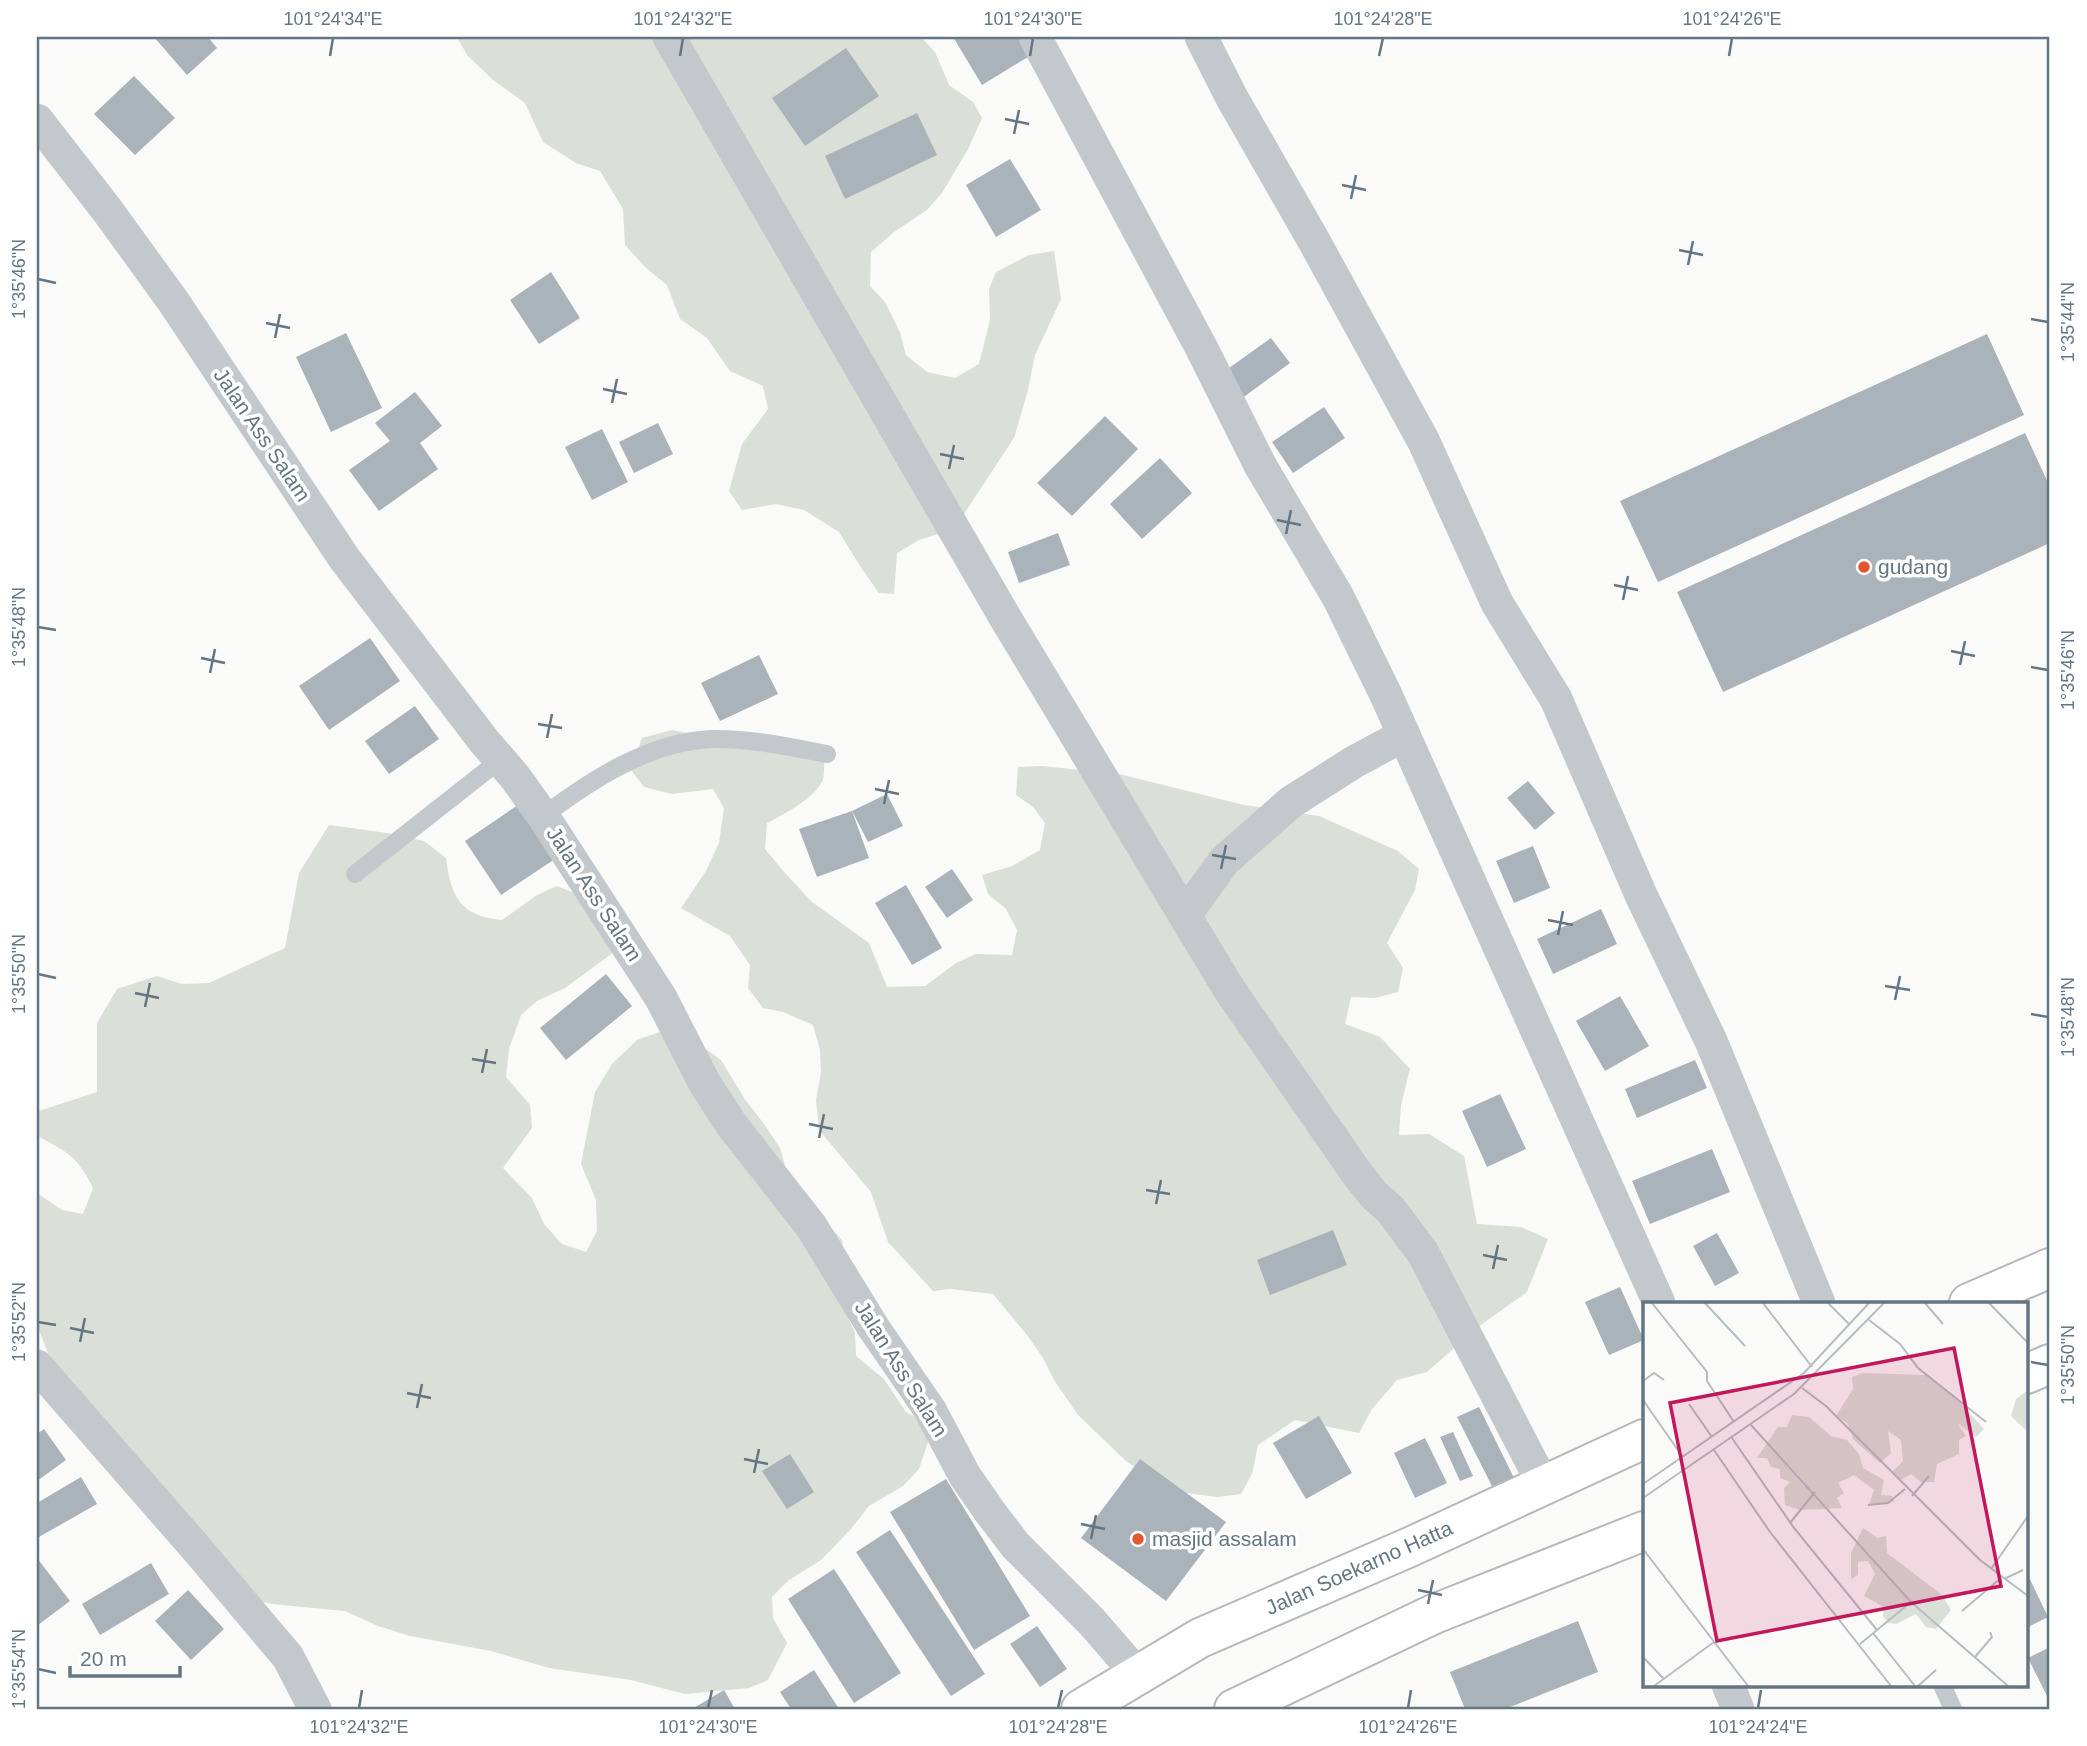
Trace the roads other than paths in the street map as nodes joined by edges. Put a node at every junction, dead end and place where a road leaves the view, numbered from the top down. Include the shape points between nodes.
1 (669, 37) edge
2 (1035, 37) edge
3 (1201, 37) edge
4 (40, 129) edge
5 (1404, 735) junction
6 (827, 754) dead end
7 (500, 760) junction
8 (543, 816) junction
9 (355, 874) dead end
10 (1185, 915) junction
11 (2050, 1268) edge
12 (1659, 1302) edge
13 (1819, 1302) edge
14 (1971, 1302) edge
15 (2050, 1364) edge
16 (37, 1366) edge
17 (2028, 1373) edge
18 (1643, 1438) edge
19 (1543, 1484) junction
20 (1643, 1531) edge
21 (1137, 1674) junction
22 (1728, 1686) edge
23 (1942, 1686) edge
24 (315, 1709) edge
25 (1081, 1709) edge
26 (1234, 1709) edge
27 (1738, 1709) edge
28 (1953, 1709) edge

1 - 10 street via 1006,619
2 - 5 street via 1260,465 1338,597
3 - 13 street via 1424,442 1497,603 1556,699 1711,1041
4 - 7 street, Jalan Ass Salam via 173,301 344,558
5 - 10 street via 1291,802 1224,861
5 - 12 street
6 - 8 lane via 775,744 712,739 685,742 637,758 584,786
7 - 8 street, Jalan Ass Salam
7 - 9 lane
8 - 21 street, Jalan Ass Salam via 662,998 704,1082 811,1226 930,1410 965,1476 1016,1546
10 - 19 street via 1228,989 1358,1175 1423,1253
11 - 14 highway
15 - 17 highway
16 - 24 street via 288,1657
18 - 19 highway, Jalan Soekarno Hatta
19 - 21 highway, Jalan Soekarno Hatta via 1200,1638
20 - 26 highway via 1434,1614
21 - 25 highway, Jalan Soekarno Hatta
22 - 27 street
23 - 28 lane

